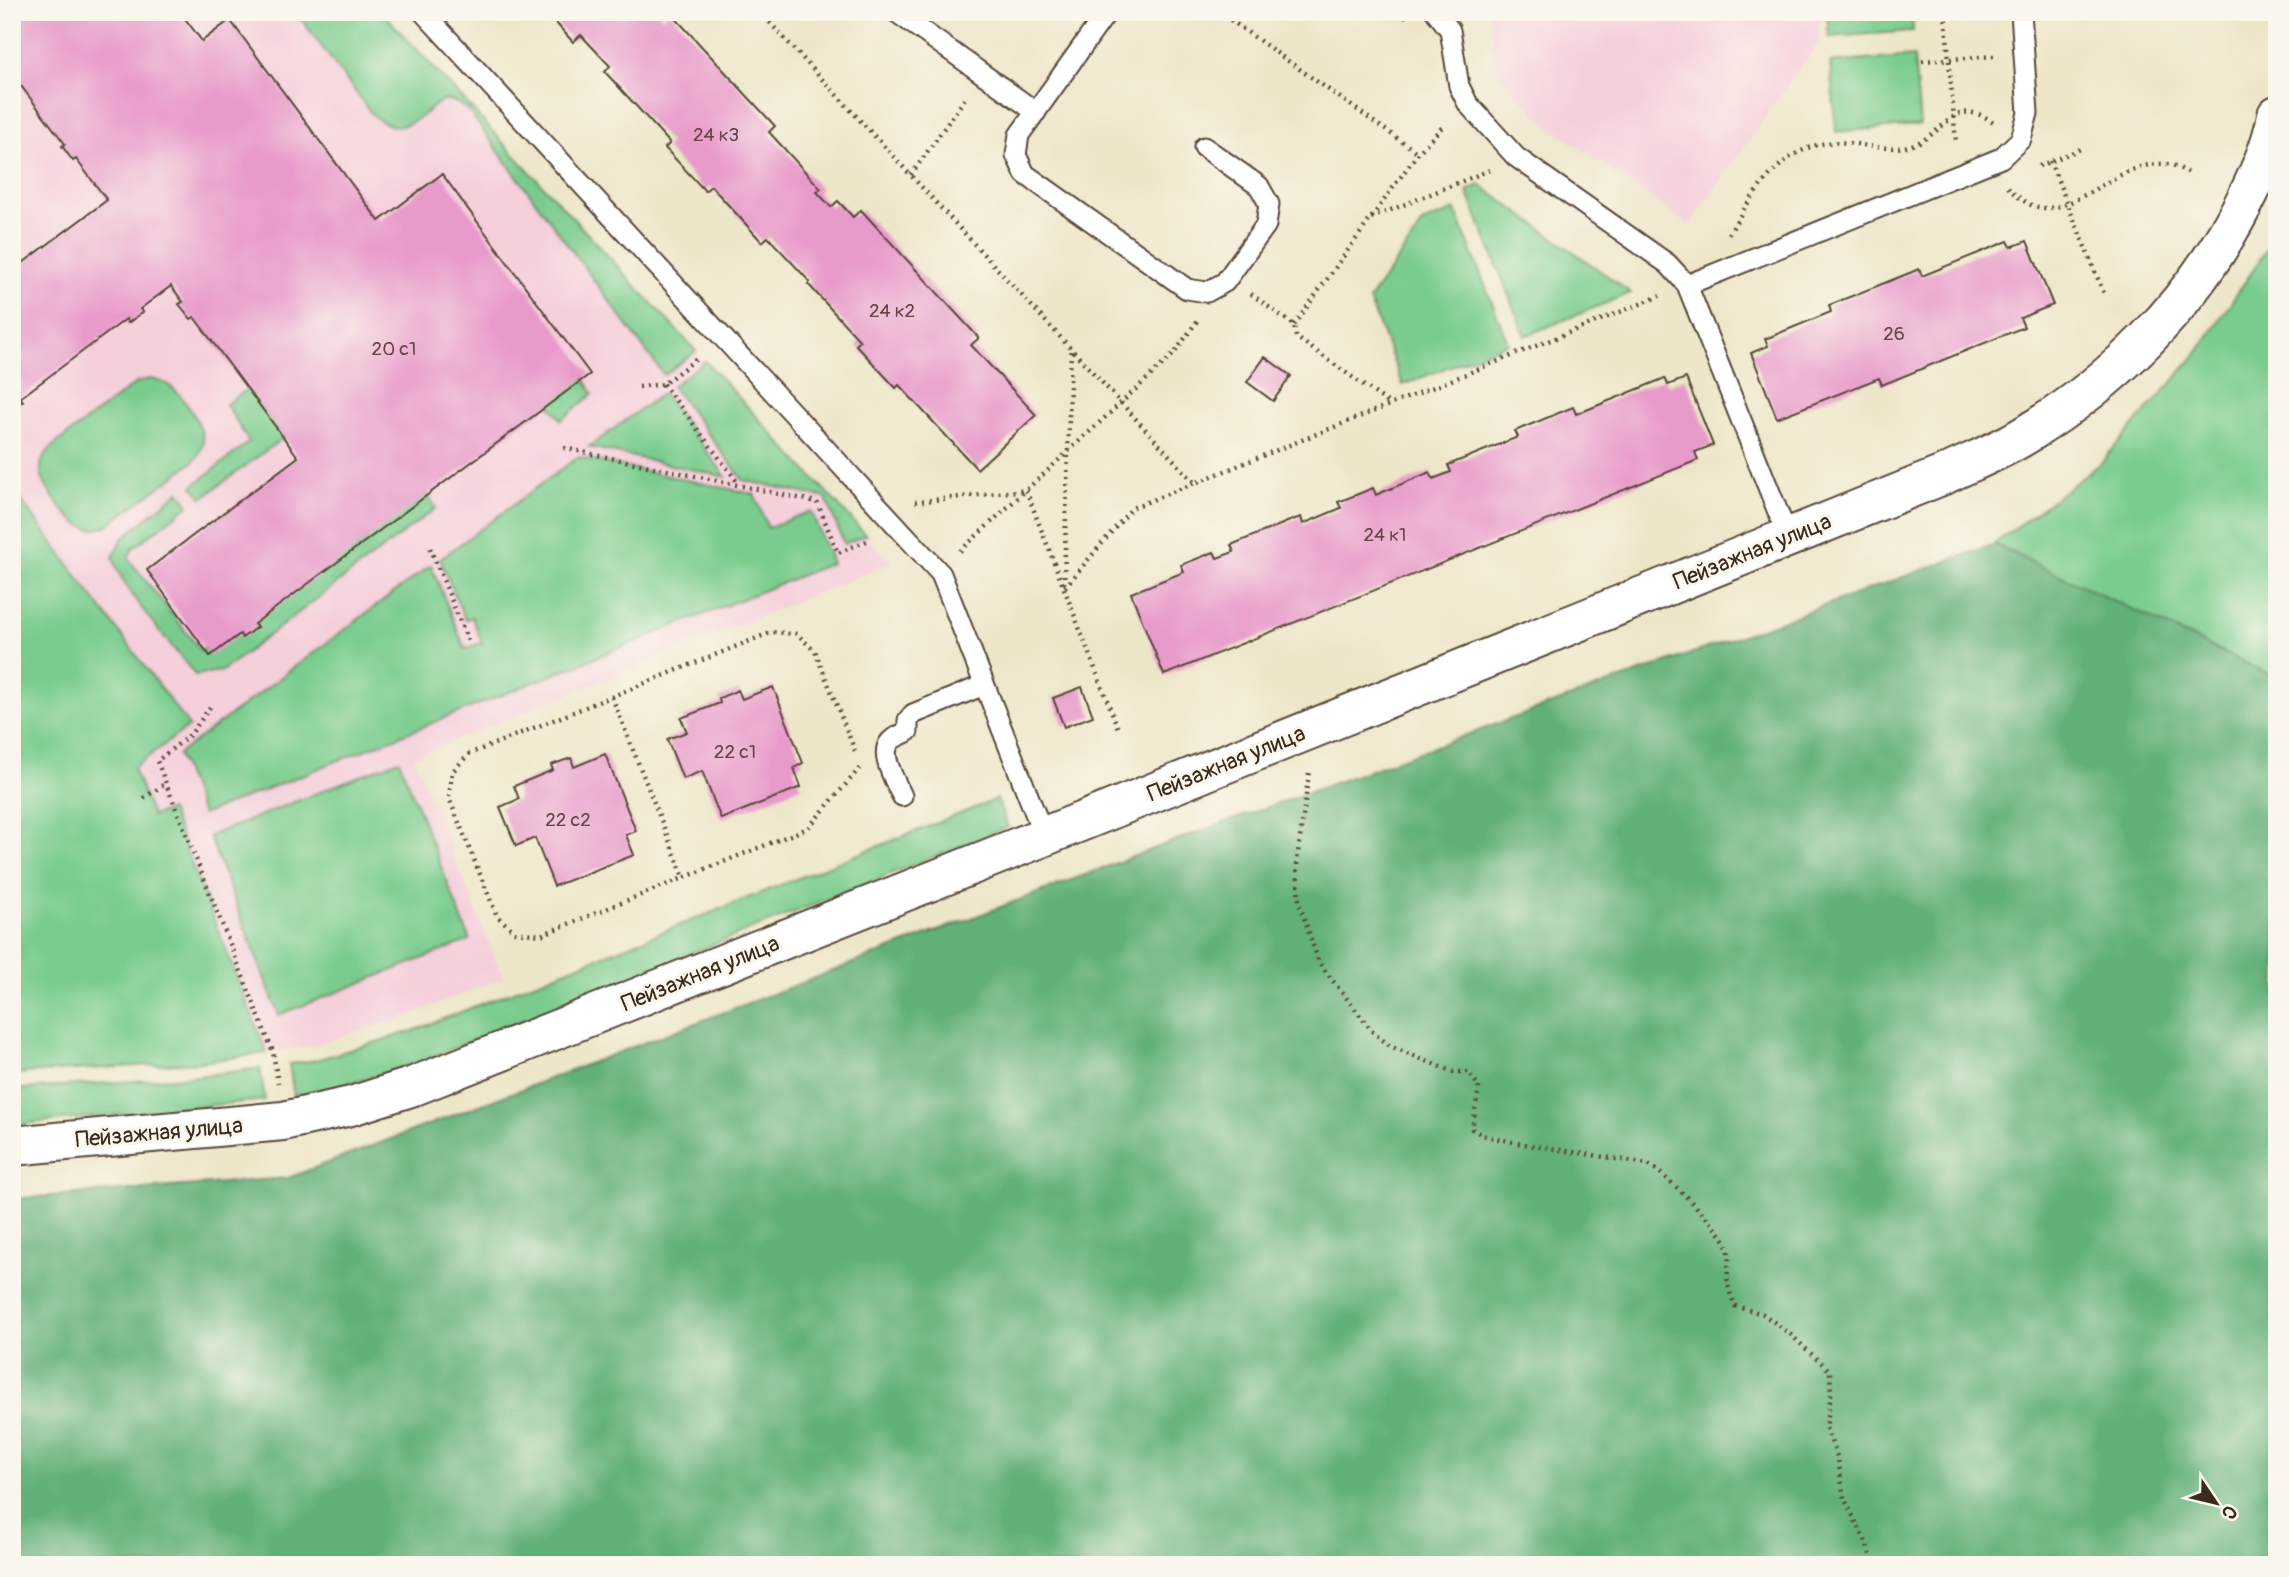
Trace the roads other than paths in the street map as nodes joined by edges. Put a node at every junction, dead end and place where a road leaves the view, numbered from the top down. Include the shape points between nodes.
1 (423, 12) edge
2 (896, 12) edge
3 (1107, 12) edge
4 (1436, 12) edge
5 (2021, 12) edge
6 (1036, 112) junction
7 (2276, 125) edge
8 (1204, 147) dead end
9 (1687, 285) junction
10 (1788, 537) junction
11 (984, 685) junction
12 (902, 796) dead end
13 (1044, 836) junction
14 (12, 1146) edge

1 - 11 lane via 941,575
2 - 6 lane
3 - 6 lane
4 - 9 lane via 1450,30 1459,86 1468,104 1516,157 1668,264
5 - 9 lane via 2028,113 2021,139 2001,158
6 - 8 lane via 1019,135 1016,155 1025,174 1186,289 1208,292 1226,280 1266,225 1269,204 1259,186
7 - 10 street, Пейзажная улица via 2248,195 2214,258 2160,327 2094,389 2026,435 1969,463
9 - 10 lane
10 - 13 street, Пейзажная улица
11 - 12 lane via 913,714 908,731 887,746 886,756
11 - 13 lane
13 - 14 street, Пейзажная улица via 414,1086 351,1106 283,1121

